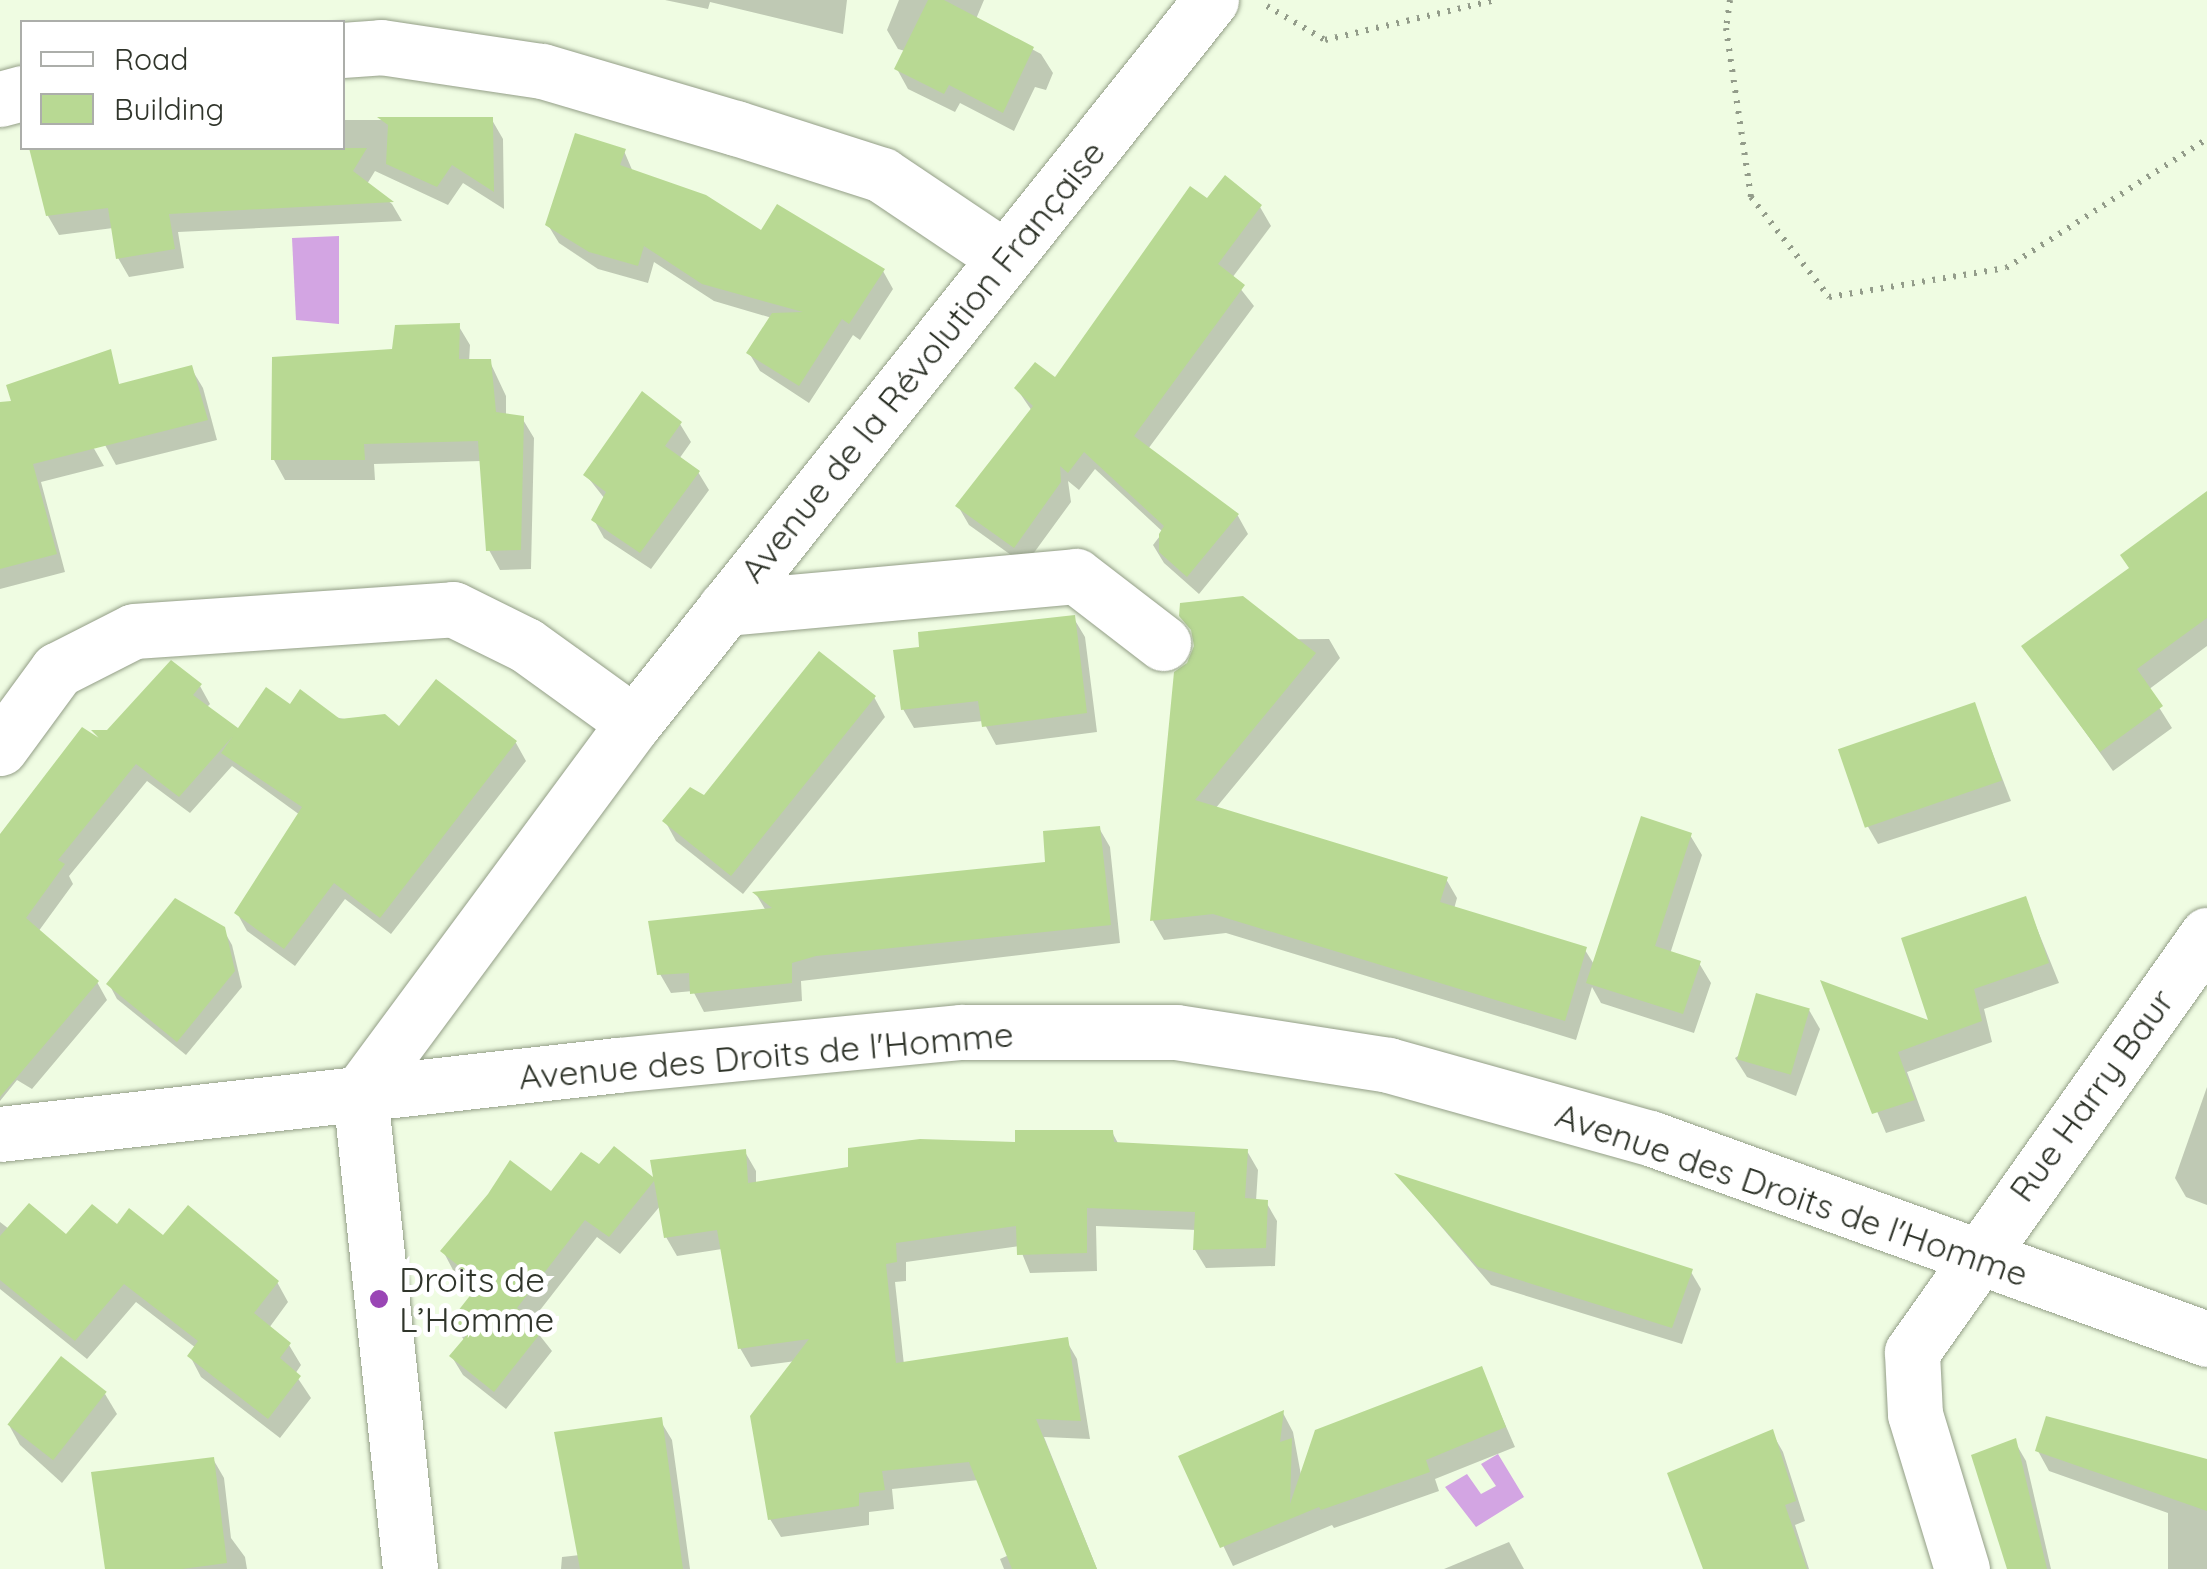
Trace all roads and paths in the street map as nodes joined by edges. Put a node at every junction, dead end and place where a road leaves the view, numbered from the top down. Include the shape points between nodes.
1 (1211, 0) edge
2 (1257, 0) edge
3 (1494, 0) edge
4 (1730, 0) edge
5 (345, 50) edge
6 (2207, 139) edge
7 (1004, 257) junction
8 (725, 608) junction
9 (1164, 643) dead end
10 (634, 723) junction
11 (0, 748) edge
12 (2207, 934) edge
13 (360, 1093) junction
14 (0, 1134) edge
15 (1976, 1256) junction
16 (2207, 1340) edge
17 (410, 1569) edge
18 (1962, 1569) edge

1 - 7 street, Avenue de la Révolution Française
2 - 3 path via 1325,40
4 - 6 path via 1726,28 1751,197 1829,298 2006,268
5 - 7 street via 381,47 542,71 736,128 882,175
7 - 8 street, Avenue de la Révolution Française
8 - 9 street via 1076,576
8 - 10 street, Avenue de la Révolution Française
10 - 11 street via 526,645 453,609 134,630 58,670
10 - 13 street, Avenue de la Révolution Française
12 - 15 street, Rue Harry Baur
13 - 14 street, Avenue des Droits de l'Homme
13 - 15 street, Avenue des Droits de l'Homme via 961,1032 1176,1032 1388,1065 1631,1132
13 - 17 street
15 - 16 street, Avenue des Droits de l'Homme
15 - 18 street, Rue Harry Baur via 1912,1352 1916,1414

